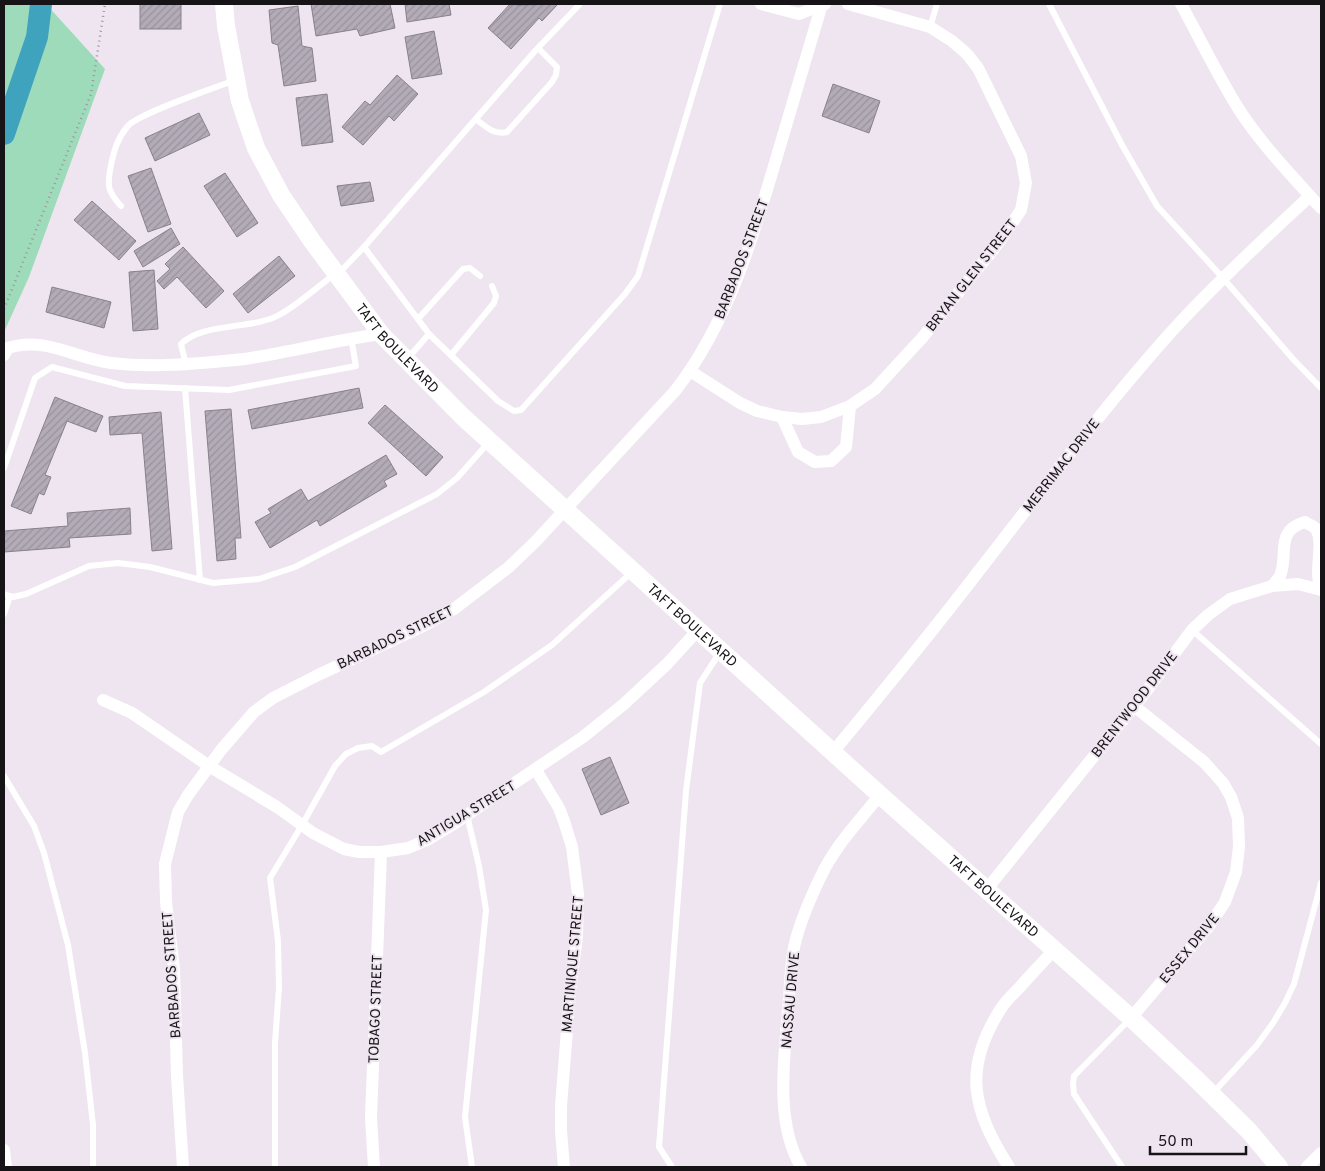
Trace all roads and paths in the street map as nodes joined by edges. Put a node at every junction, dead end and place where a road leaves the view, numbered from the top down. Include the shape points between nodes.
1 (104, 4) edge
2 (224, 4) edge
3 (580, 4) edge
4 (720, 4) edge
5 (761, 4) edge
6 (823, 4) edge
7 (848, 4) edge
8 (937, 4) edge
9 (1049, 4) edge
10 (1181, 4) edge
11 (930, 27) junction
12 (538, 48) junction
13 (236, 80) junction
14 (477, 120) junction
15 (1310, 196) junction
16 (121, 206) dead end
17 (1321, 208) edge
18 (364, 247) junction
19 (337, 274) junction
20 (480, 276) dead end
21 (1223, 278) junction
22 (492, 286) dead end
23 (4, 309) edge
24 (418, 319) junction
25 (381, 334) junction
26 (429, 334) junction
27 (351, 338) junction
28 (6, 351) edge
29 (450, 355) junction
30 (406, 360) junction
31 (186, 364) junction
32 (690, 371) junction
33 (185, 388) junction
34 (1321, 388) edge
35 (850, 406) junction
36 (782, 417) junction
37 (490, 441) junction
38 (4, 468) edge
39 (565, 509) junction
40 (633, 571) junction
41 (200, 580) junction
42 (1272, 586) junction
43 (1321, 589) edge
44 (7, 595) edge
45 (4, 614) edge
46 (698, 630) junction
47 (1192, 630) junction
48 (721, 651) junction
49 (102, 700) dead end
50 (1134, 706) junction
51 (1321, 744) edge
52 (833, 752) junction
53 (209, 766) junction
54 (536, 770) junction
55 (4, 776) edge
56 (880, 794) junction
57 (467, 815) junction
58 (302, 825) junction
59 (381, 852) junction
60 (1321, 883) edge
61 (987, 889) junction
62 (1054, 950) junction
63 (1131, 1018) junction
64 (1212, 1094) junction
65 (4, 1150) edge
66 (1321, 1153) edge
67 (6, 1167) edge
68 (93, 1167) edge
69 (182, 1167) edge
70 (275, 1167) edge
71 (374, 1167) edge
72 (472, 1167) edge
73 (564, 1167) edge
74 (672, 1167) edge
75 (801, 1167) edge
76 (1010, 1167) edge
77 (1122, 1167) edge
78 (1279, 1167) edge
79 (1307, 1167) edge

1 - 23 path via 91,94
2 - 13 street, TAFT BOULEVARD
3 - 12 lane
4 - 29 lane via 638,276 625,294 521,410 514,411 498,401
5 - 6 street via 799,14
6 - 32 street, BARBADOS STREET via 755,232 722,316
7 - 11 street, BRYAN GLEN STREET
8 - 11 lane
9 - 21 lane via 1156,206
10 - 15 street via 1239,109
11 - 35 street, BRYAN GLEN STREET via 967,54 982,77 1021,156 1026,183 1021,210 922,338 875,389
12 - 14 lane
12 - 14 lane via 557,68 552,82 507,132 491,131
13 - 16 lane via 128,125 115,145 107,182 111,196
13 - 19 street, TAFT BOULEVARD via 256,148 281,195
14 - 18 lane
15 - 17 street
15 - 21 street, MERRIMAC DRIVE
18 - 19 lane
18 - 24 lane
19 - 25 street, TAFT BOULEVARD
19 - 31 lane via 279,315 261,322 189,336 181,344
20 - 24 lane via 470,268 463,270
21 - 34 lane
21 - 52 street, MERRIMAC DRIVE via 1171,332 1105,410
22 - 29 lane via 496,296 494,303
24 - 26 lane
25 - 27 street
25 - 30 street, TAFT BOULEVARD
26 - 29 lane
26 - 30 lane
27 - 31 street via 249,359
27 - 33 lane via 356,366 229,390
28 - 31 street via 26,344 43,344 105,362 137,366
30 - 37 street, TAFT BOULEVARD
32 - 36 street, BRYAN GLEN STREET via 740,403
32 - 39 street, BARBADOS STREET
33 - 38 lane via 125,386 52,367 35,378
33 - 41 lane
35 - 36 street, BRYAN GLEN STREET via 821,417 802,420
35 - 36 street via 846,447 831,461 815,462 798,452
37 - 39 street, TAFT BOULEVARD
37 - 41 lane via 457,478 437,494 295,567 260,579 213,583
39 - 40 street, TAFT BOULEVARD
39 - 53 street, BARBADOS STREET via 509,567 454,609 273,698 254,712
40 - 46 street, TAFT BOULEVARD
40 - 58 lane via 552,646 484,692 381,752 372,746 346,754 335,766
41 - 44 lane via 150,567 118,563 89,566 26,594
42 - 43 street, BRENTWOOD DRIVE via 1298,584
42 - 43 street via 1280,576 1289,532 1306,522 1316,529 1320,542 1318,581
42 - 47 street, BRENTWOOD DRIVE via 1230,599
44 - 45 lane
46 - 48 street, TAFT BOULEVARD
46 - 54 street, ANTIGUA STREET via 668,664 624,704
47 - 50 street, BRENTWOOD DRIVE
47 - 51 lane
48 - 52 street, TAFT BOULEVARD
48 - 74 lane via 700,683 686,791 659,1147
49 - 53 street, ANTIGUA STREET via 132,713
50 - 61 street, BRENTWOOD DRIVE
50 - 63 street, ESSEX DRIVE via 1204,762 1223,783 1232,797 1238,818 1239,848 1236,872 1220,910
52 - 56 street, TAFT BOULEVARD
53 - 58 street, ANTIGUA STREET
53 - 69 street, BARBADOS STREET via 178,812 165,864 174,969
54 - 57 street, ANTIGUA STREET
54 - 73 street, MARTINIQUE STREET via 564,821 572,846 578,894 561,1106
55 - 68 lane via 34,826 68,945 85,1053 93,1125
56 - 61 street, TAFT BOULEVARD
56 - 75 street, NASSAU DRIVE via 841,843 821,876 806,908 793,952 784,1092 789,1142
57 - 59 street, ANTIGUA STREET via 420,843
57 - 72 lane via 486,910 465,1118
58 - 59 street, ANTIGUA STREET via 344,849
58 - 70 lane via 270,878 278,940 279,988 275,1043
59 - 71 street, TOBAGO STREET via 371,1118
60 - 64 lane via 1294,984 1285,1003 1257,1045
61 - 62 street, TAFT BOULEVARD
62 - 63 street, TAFT BOULEVARD
62 - 76 street via 1003,1006 985,1039 978,1063 975,1085 978,1104
63 - 64 street, TAFT BOULEVARD
63 - 77 lane via 1074,1076 1073,1084 1074,1094
64 - 78 street, TAFT BOULEVARD
65 - 67 street
66 - 79 street

